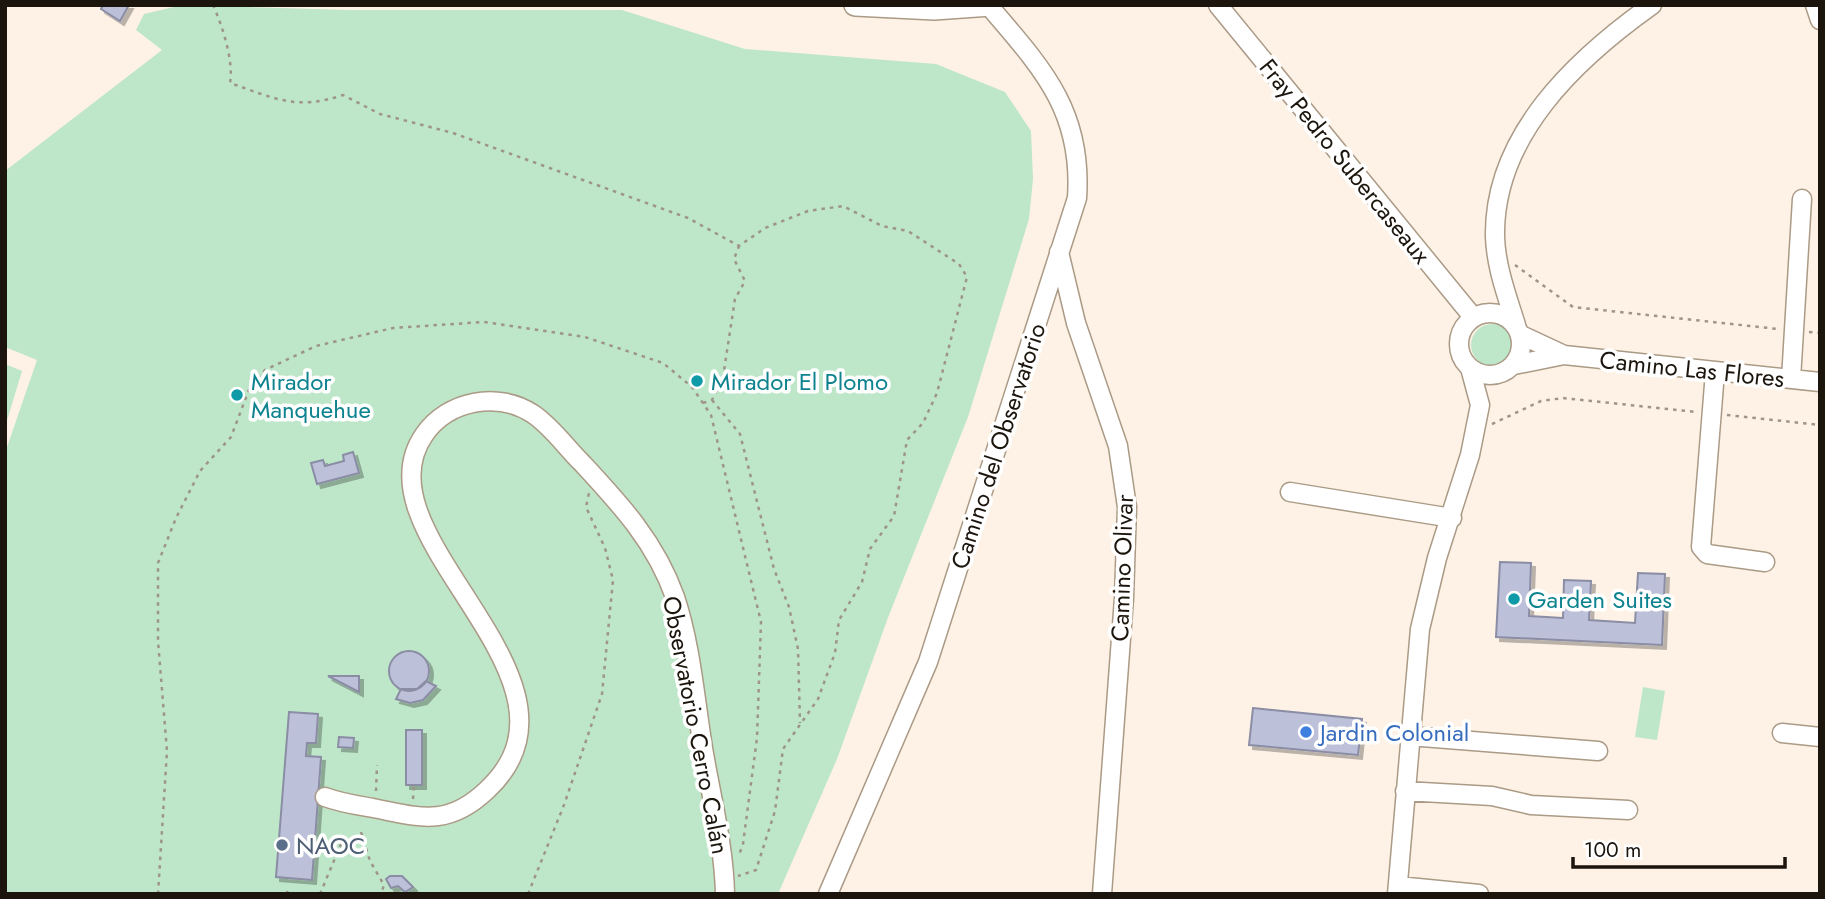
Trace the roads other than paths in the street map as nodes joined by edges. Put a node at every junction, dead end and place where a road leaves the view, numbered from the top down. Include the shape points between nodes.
1 (855, 5) edge
2 (1217, 5) edge
3 (1651, 5) edge
4 (1815, 5) edge
5 (990, 6) edge
6 (1820, 20) edge
7 (1802, 199) dead end
8 (1059, 252) junction
9 (1498, 262) junction
10 (1480, 315) junction
11 (1518, 330) junction
12 (1564, 355) junction
13 (1470, 368) junction
14 (1509, 369) junction
15 (1715, 372) junction
16 (1791, 379) junction
17 (1820, 382) edge
18 (1480, 405) junction
19 (1290, 492) dead end
20 (1452, 518) junction
21 (1765, 562) dead end
22 (1782, 733) dead end
23 (1409, 736) junction
24 (1820, 737) edge
25 (1598, 751) dead end
26 (1405, 791) junction
27 (325, 797) dead end
28 (1628, 810) dead end
29 (724, 885) edge
30 (1397, 890) edge
31 (828, 894) edge
32 (1102, 894) edge
33 (1479, 894) edge

1 - 5 main road
2 - 10 street, Fray Pedro Subercaseaux
3 - 9 street via 1577,68 1524,132 1496,211
4 - 6 street
5 - 8 street, Camino del Observatorio via 1048,76 1071,126 1078,162 1077,198
7 - 16 street
8 - 31 street, Camino del Observatorio via 928,662
8 - 32 street, Camino Olivar via 1076,323 1118,446 1127,506
9 - 10 street
9 - 11 street
10 - 11 street via 1503,315
10 - 13 street via 1466,323 1459,342
11 - 12 street, Camino Las Flores
11 - 14 street via 1520,356
12 - 14 street, Camino Las Flores
12 - 15 street, Camino Las Flores
13 - 14 street via 1486,375
13 - 18 street
14 - 18 street
15 - 16 street, Camino Las Flores
15 - 21 street via 1701,547 1707,554
16 - 17 street, Camino Las Flores
18 - 20 street
19 - 20 street
20 - 23 street via 1420,629
22 - 24 street
23 - 25 street
23 - 26 street
26 - 28 street
26 - 30 street
27 - 29 street, Observatorio Cerro Calán via 400,816 428,817 469,804 502,773 518,732 514,688 487,630 414,505 410,469 424,435 440,417 462,405 486,401 511,404 543,422 638,525 660,561 686,645
30 - 33 street

